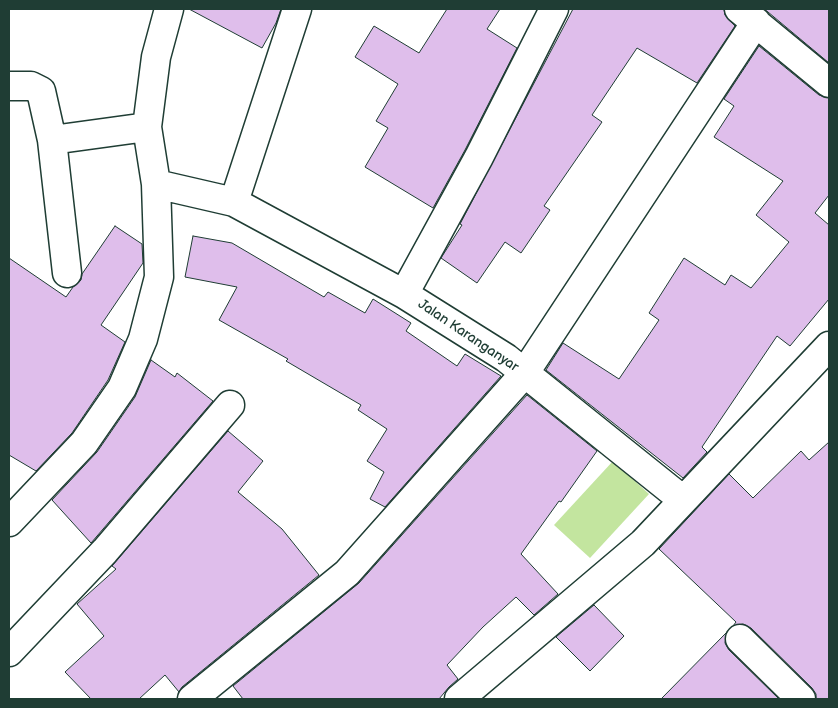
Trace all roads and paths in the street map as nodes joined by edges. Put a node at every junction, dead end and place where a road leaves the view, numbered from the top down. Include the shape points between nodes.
1 (169, 9) edge
2 (297, 9) edge
3 (554, 9) edge
4 (748, 16) edge
5 (829, 83) edge
6 (9, 86) edge
7 (147, 127) junction
8 (52, 140) junction
9 (156, 184) junction
10 (234, 202) junction
11 (67, 273) dead end
12 (404, 294) junction
13 (829, 346) edge
14 (524, 374) junction
15 (230, 405) dead end
16 (683, 500) junction
17 (9, 522) edge
18 (740, 639) dead end
19 (9, 652) edge
20 (192, 699) edge
21 (459, 699) edge
22 (801, 699) edge

1 - 7 street via 156,57
2 - 10 street
3 - 12 street via 480,156
4 - 5 street
4 - 14 street
6 - 8 street via 31,86 41,90
7 - 8 street
7 - 9 street
8 - 11 street
9 - 10 street, Jalan Karanganyar
9 - 17 street via 159,277 139,348 122,388 84,443
10 - 12 street, Jalan Karanganyar
12 - 14 street, Jalan Karanganyar via 506,358
13 - 16 street
14 - 16 street, Jalan Karanganyar
14 - 20 street via 346,573
15 - 19 street via 105,551
16 - 21 street via 642,543
18 - 22 street

